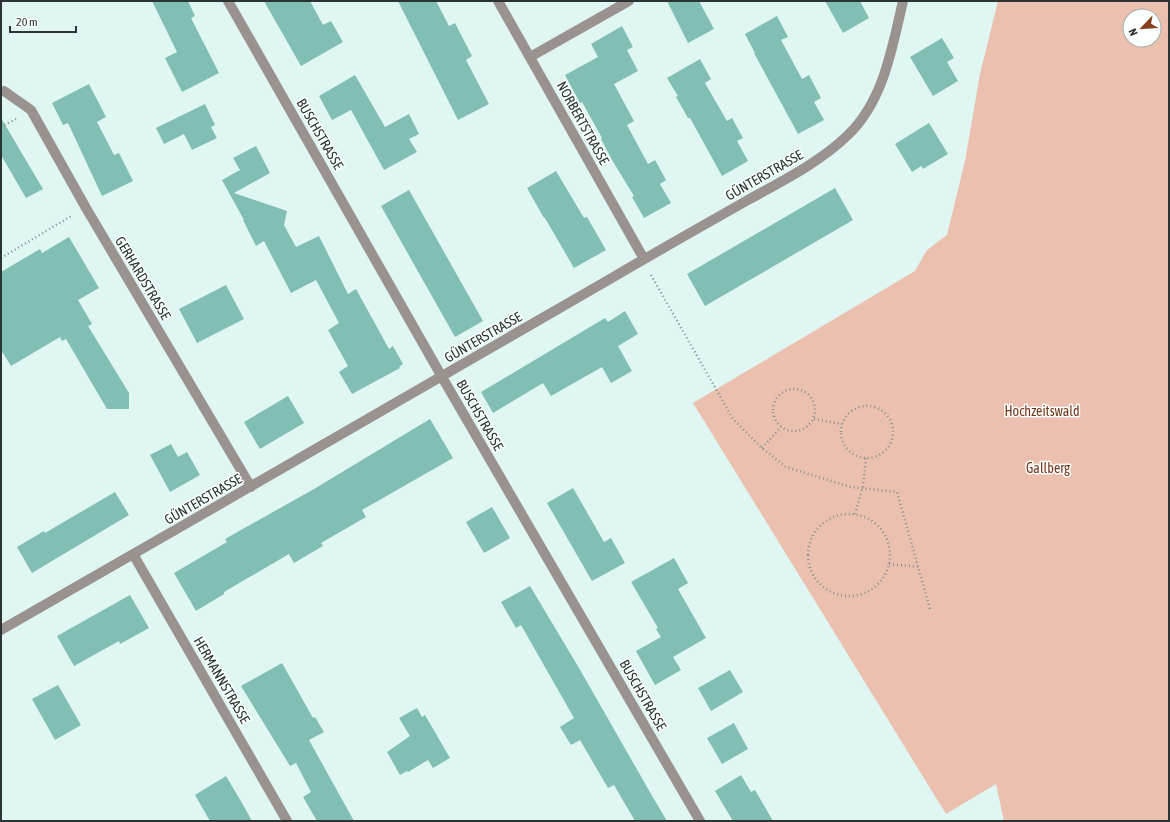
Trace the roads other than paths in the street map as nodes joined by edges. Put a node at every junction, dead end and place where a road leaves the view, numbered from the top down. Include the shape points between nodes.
1 (228, 1) edge
2 (498, 1) edge
3 (629, 1) edge
4 (903, 1) edge
5 (530, 57) junction
6 (4, 90) dead end
7 (644, 259) junction
8 (442, 377) junction
9 (251, 488) junction
10 (133, 554) junction
11 (1, 630) edge
12 (287, 821) edge
13 (700, 821) edge

1 - 8 street, BUSCHSTRASSE
2 - 5 street, NORBERTSTRASSE
3 - 5 street
4 - 7 street, GÜNTERSTRASSE via 887,68 872,105 848,135 819,158 787,178
5 - 7 street, NORBERTSTRASSE
6 - 9 street, GERHARDSTRASSE via 31,110
7 - 8 street, GÜNTERSTRASSE
8 - 9 street, GÜNTERSTRASSE
8 - 13 street, BUSCHSTRASSE
9 - 10 street, GÜNTERSTRASSE
10 - 11 street, GÜNTERSTRASSE
10 - 12 street, HERMANNSTRASSE

